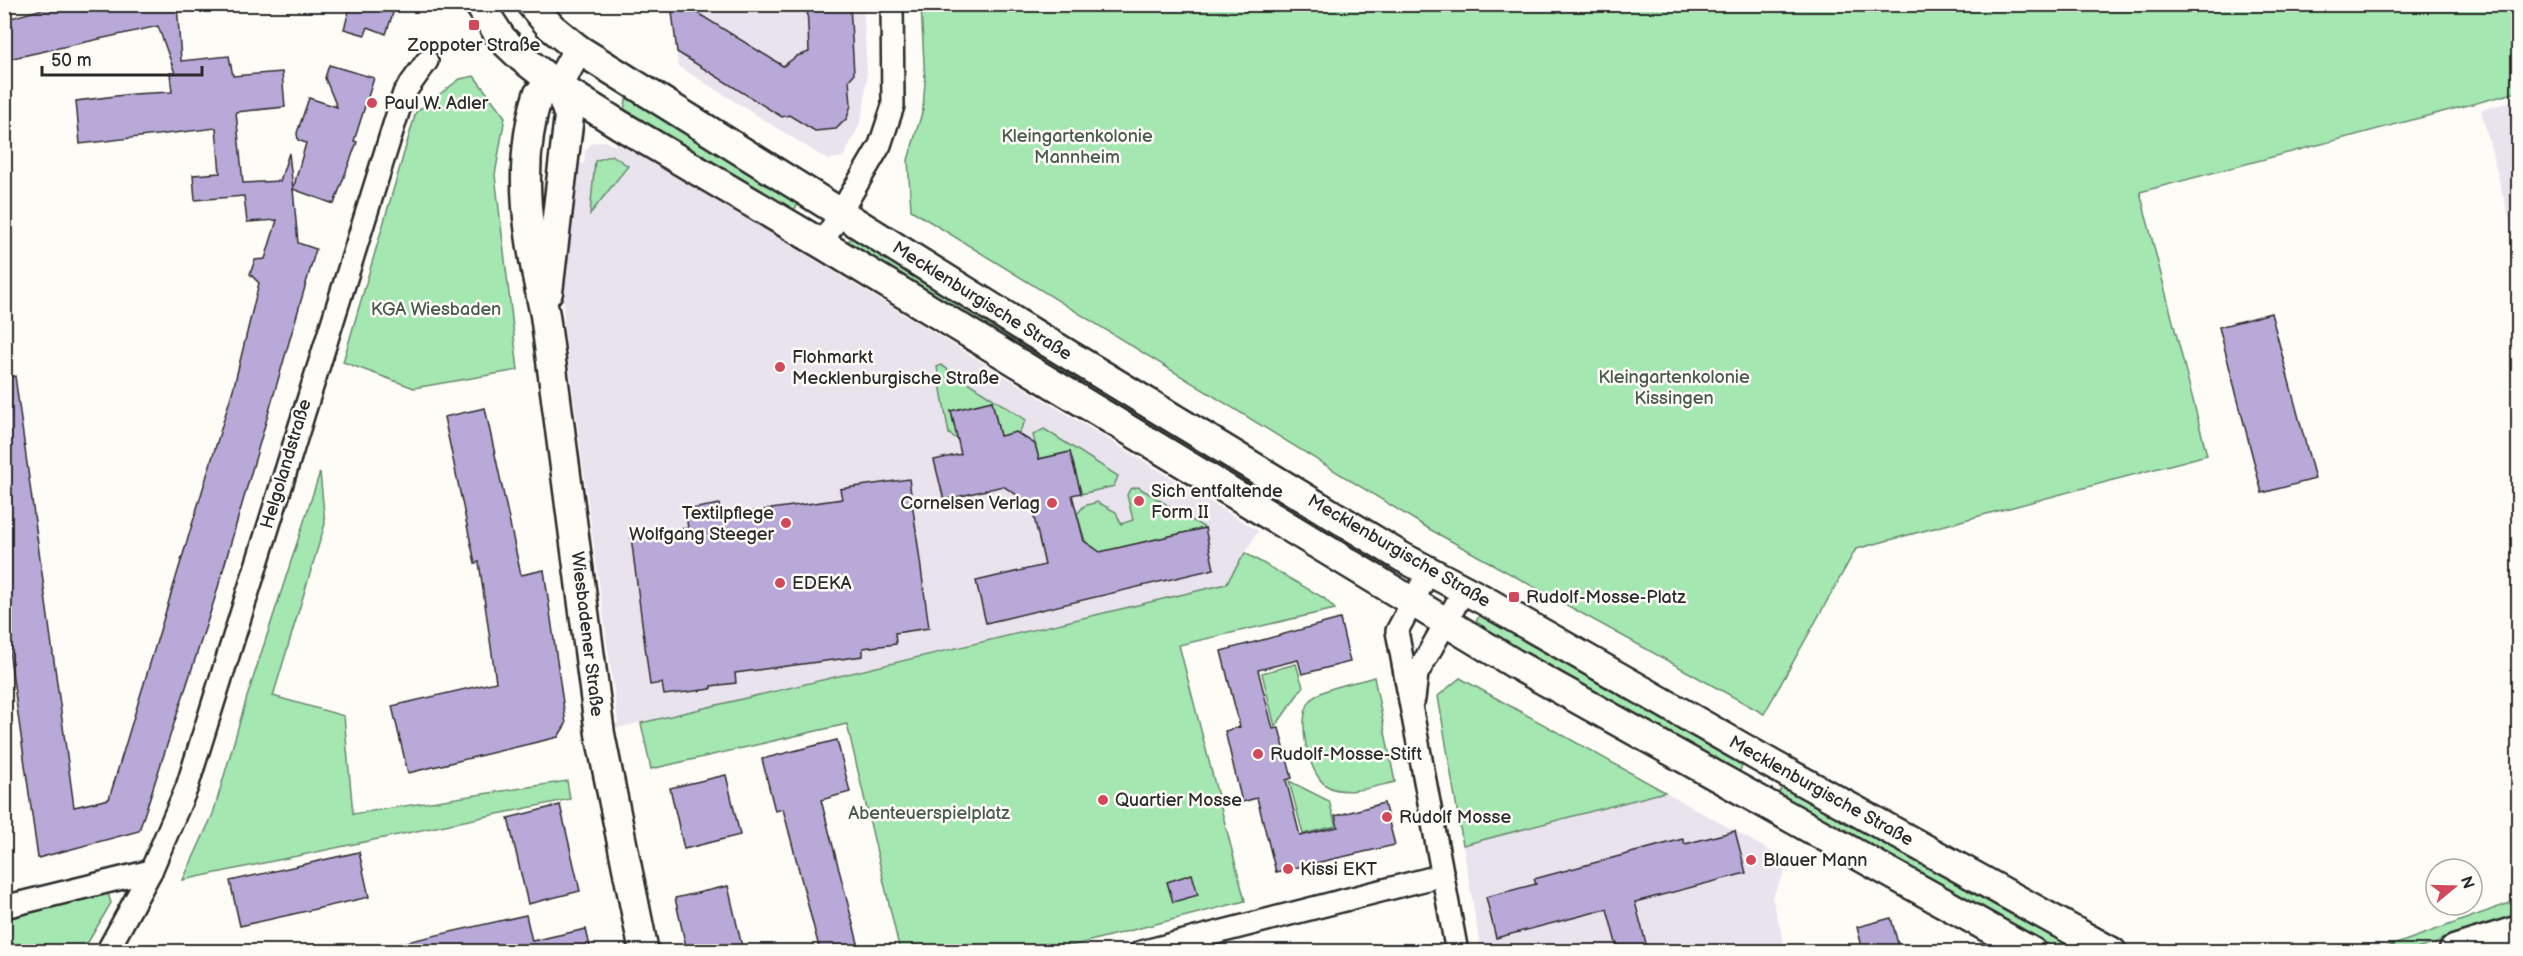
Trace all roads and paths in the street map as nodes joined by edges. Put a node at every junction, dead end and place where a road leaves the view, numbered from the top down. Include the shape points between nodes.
1 (478, 4) edge
2 (531, 4) edge
3 (892, 4) edge
4 (578, 49) junction
5 (427, 61) dead end
6 (558, 86) junction
7 (840, 214) junction
8 (822, 244) junction
9 (545, 315) junction
10 (1429, 571) junction
11 (1464, 590) junction
12 (1411, 602) junction
13 (1445, 623) junction
14 (1412, 711) junction
15 (151, 871) junction
16 (1443, 875) junction
17 (4, 907) edge
18 (2518, 933) edge
19 (106, 951) edge
20 (644, 951) edge
21 (1141, 951) edge
22 (1457, 951) edge
23 (2032, 951) edge
24 (2112, 951) edge
25 (2456, 951) edge

1 - 6 main road, Mecklenburgische Straße via 507,43
2 - 4 main road, Mecklenburgische Straße
3 - 7 street via 893,106 880,145
4 - 6 main road, Wiesbadener Straße
4 - 7 main road, Mecklenburgische Straße
5 - 15 street, Helgolandstraße via 404,93 187,787
6 - 8 main road, Mecklenburgische Straße
6 - 9 main road, Wiesbadener Straße via 569,116
6 - 9 main road, Wiesbadener Straße via 538,95 529,124 526,161 529,240
7 - 8 street
7 - 10 main road, Mecklenburgische Straße
8 - 12 main road, Mecklenburgische Straße
9 - 20 main road, Wiesbadener Straße via 600,734
10 - 11 main road, Mecklenburgische Straße
10 - 12 street
11 - 13 street
11 - 24 main road, Mecklenburgische Straße
12 - 13 main road, Mecklenburgische Straße
12 - 14 street via 1396,631
13 - 14 street via 1417,674
13 - 23 main road, Mecklenburgische Straße
14 - 16 street
15 - 17 street
15 - 19 street, Helgolandstraße
16 - 21 street
16 - 22 street
18 - 25 highway

